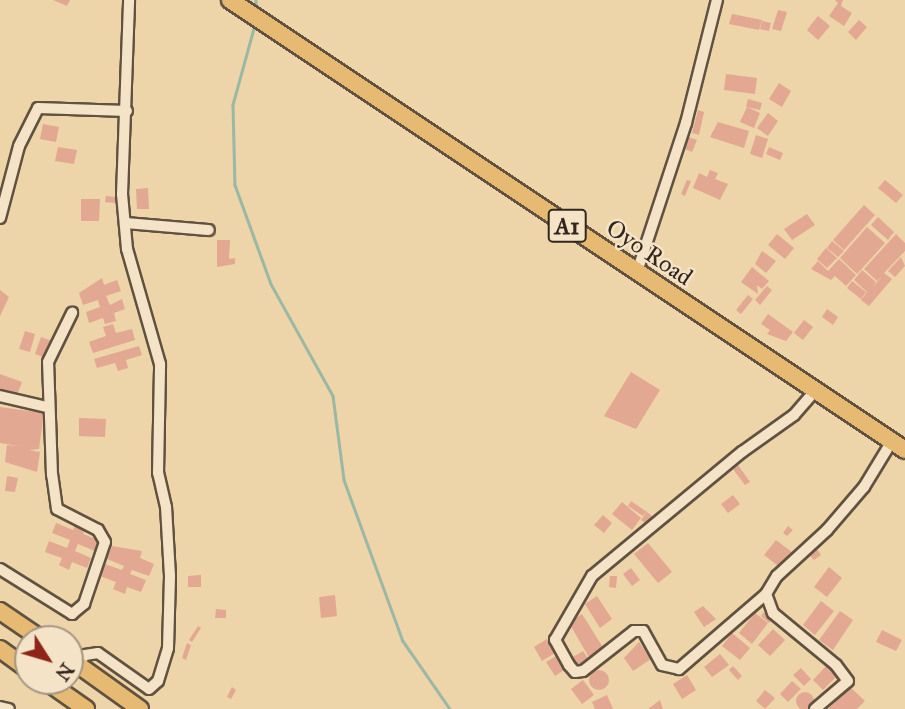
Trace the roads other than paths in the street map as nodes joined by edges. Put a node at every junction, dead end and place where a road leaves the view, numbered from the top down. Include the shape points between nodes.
1 (129, 0) edge
2 (230, 0) edge
3 (717, 0) edge
4 (127, 111) junction
5 (0, 218) edge
6 (125, 223) junction
7 (209, 230) dead end
8 (637, 272) junction
9 (72, 313) dead end
10 (815, 391) junction
11 (0, 396) edge
12 (47, 407) junction
13 (899, 445) edge
14 (0, 569) edge
15 (766, 594) junction
16 (0, 611) edge
17 (20, 625) edge
18 (84, 656) edge
19 (84, 669) edge
20 (66, 695) edge
21 (0, 705) edge
22 (8, 709) edge
23 (86, 709) edge
24 (140, 709) edge
25 (815, 709) edge

1 - 4 street
2 - 8 highway, Oyo Road / A1
3 - 8 street via 686,123
4 - 5 street via 38,108 19,146
4 - 6 street
6 - 7 street
6 - 18 street via 127,249 160,365 158,473 166,507 170,576 168,648 158,681 149,689 98,653
8 - 10 highway, Oyo Road / A1
9 - 12 street via 48,362
10 - 13 highway, Oyo Road / A1
10 - 15 street via 794,415 592,576 555,640 569,665 583,671 634,631 643,631 662,665 679,669
11 - 12 street
12 - 14 street via 57,509 98,530 105,542 84,604 72,614
13 - 15 street via 827,530 777,576
15 - 25 street via 773,613 836,665 848,681
16 - 17 highway
19 - 24 highway
20 - 23 highway
21 - 22 street

